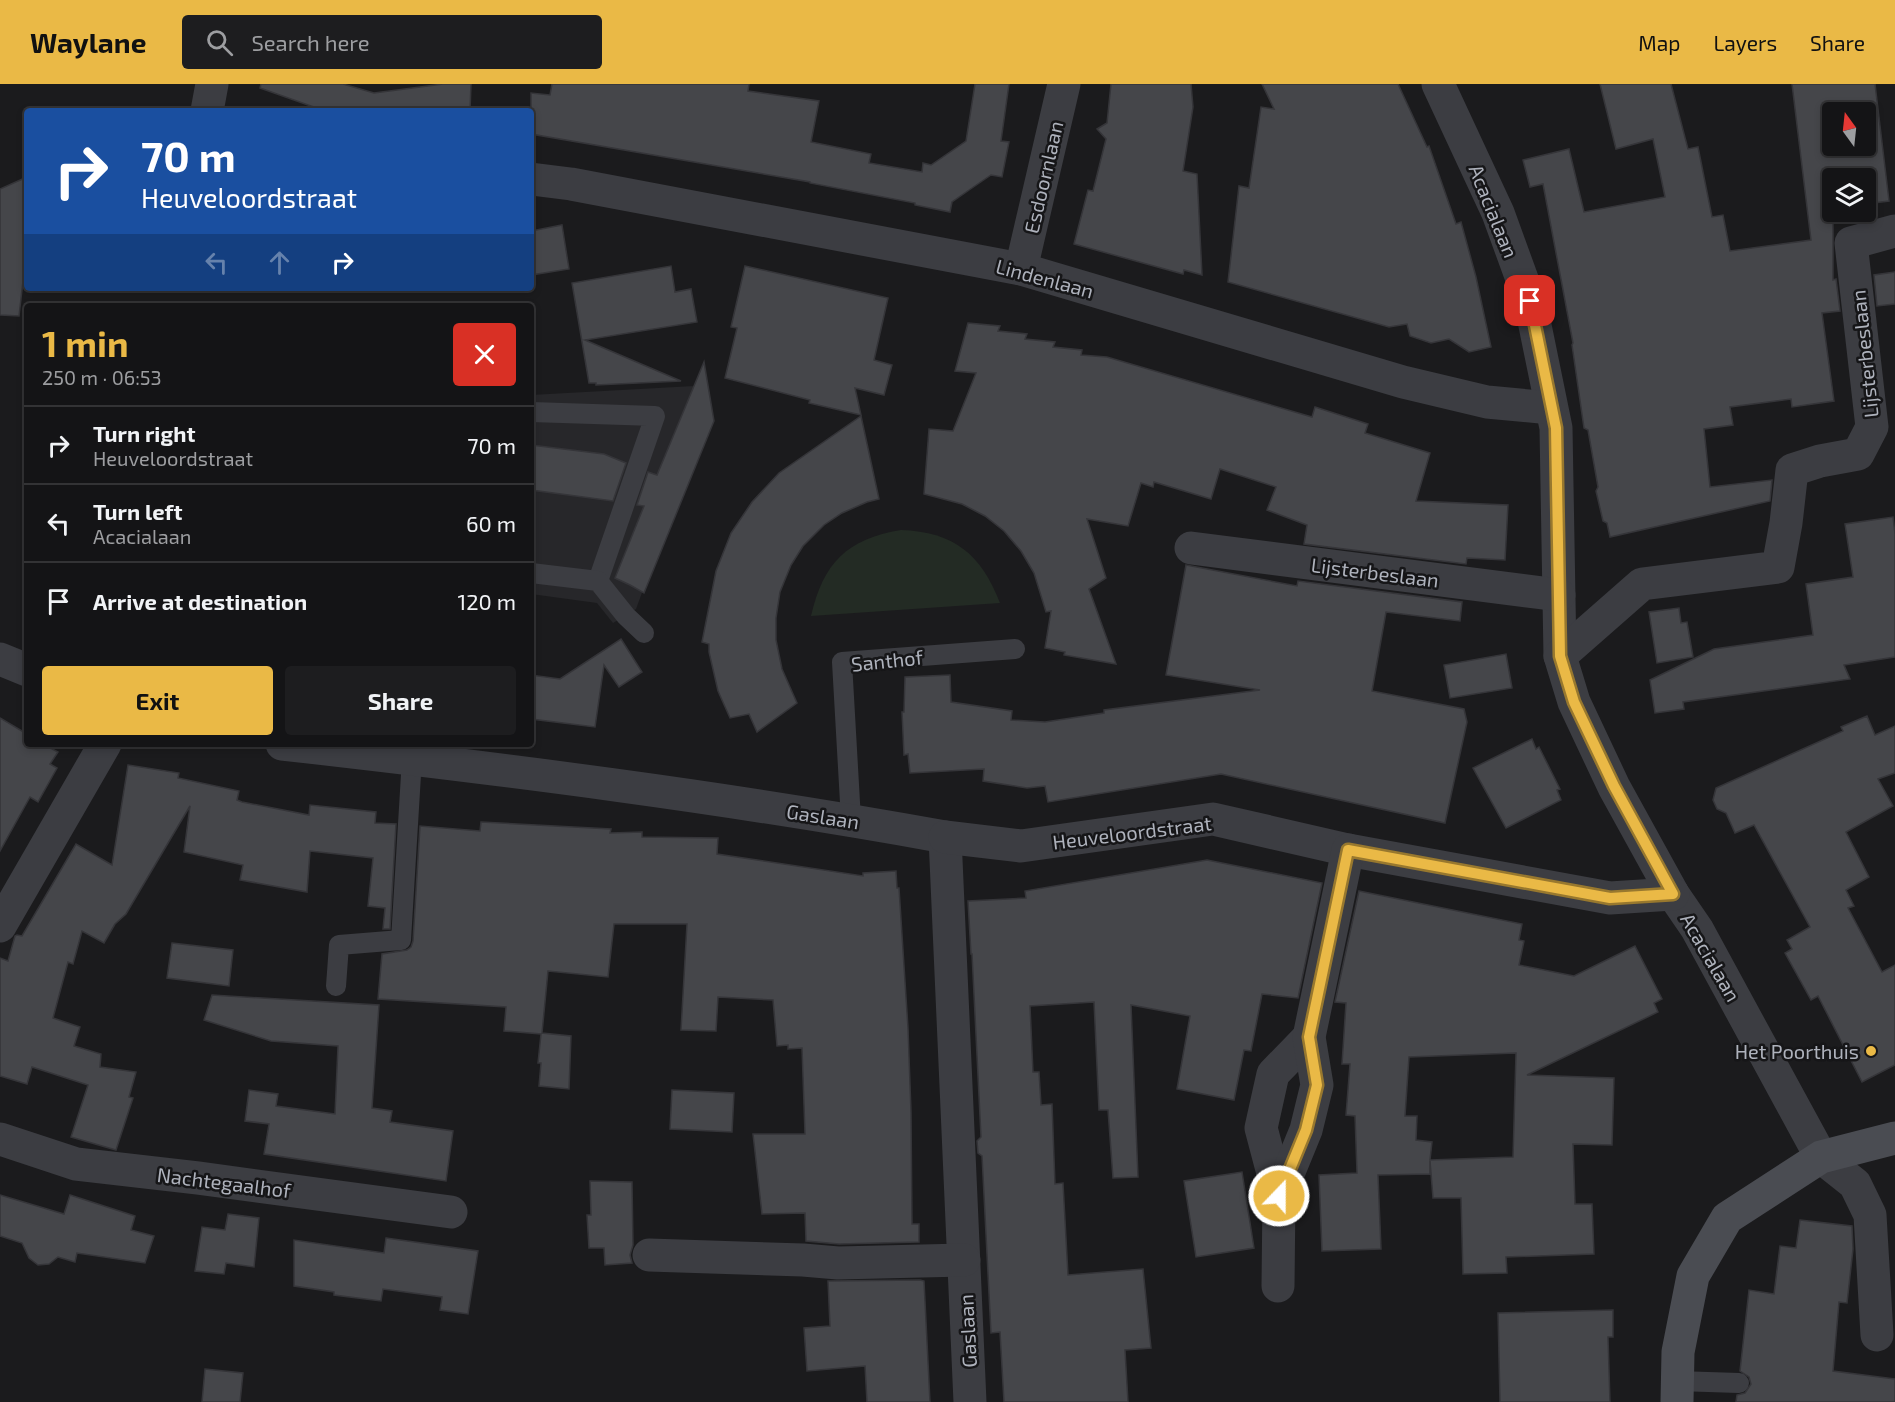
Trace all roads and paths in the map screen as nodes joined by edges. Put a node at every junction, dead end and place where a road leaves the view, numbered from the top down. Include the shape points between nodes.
1 (212, 84) edge
2 (1064, 84) edge
3 (1438, 84) edge
4 (208, 108) edge
5 (534, 179) edge
6 (1895, 231) edge
7 (1021, 269) junction
8 (1551, 408) junction
9 (534, 412) edge
10 (1191, 548) dead end
11 (534, 573) edge
12 (598, 581) junction
13 (1559, 595) junction
14 (644, 633) dead end
15 (1015, 648) dead end
16 (1560, 656) junction
17 (0, 659) edge
18 (24, 669) edge
19 (103, 747) edge
20 (310, 747) edge
21 (412, 758) junction
22 (851, 820) junction
23 (945, 837) junction
24 (1348, 850) junction
25 (1673, 894) junction
26 (0, 926) edge
27 (336, 986) dead end
28 (1309, 1037) junction
29 (1895, 1138) edge
30 (0, 1139) edge
31 (1821, 1157) junction
32 (1279, 1196) junction
33 (451, 1212) dead end
34 (649, 1256) dead end
35 (964, 1260) junction
36 (1278, 1286) dead end
37 (1877, 1335) dead end
38 (1739, 1383) dead end
39 (1677, 1391) edge
40 (970, 1402) edge

1 - 4 street
2 - 7 street, Esdoornlaan
3 - 8 street, Acacialaan via 1498,213 1530,301
5 - 7 street, Lindenlaan
6 - 16 street, Lijsterbeslaan via 1851,243 1872,427 1858,454 1791,470 1778,567 1642,584
7 - 8 street, Lindenlaan via 1403,382 1487,402
8 - 13 street, Acacialaan via 1556,428
9 - 12 lane via 655,416
10 - 13 street, Lijsterbeslaan
11 - 12 lane
12 - 14 lane
13 - 16 street, Acacialaan
15 - 22 lane, Santhof via 842,662
16 - 25 street, Acacialaan via 1574,702
17 - 18 street
19 - 26 street
20 - 21 street, Gaslaan
21 - 22 street, Gaslaan
21 - 27 lane via 401,940 339,945
22 - 23 street, Gaslaan
23 - 24 street, Heuveloordstraat via 1021,846 1213,819
23 - 35 street, Gaslaan
24 - 25 street, Heuveloordstraat via 1610,898
24 - 28 street
25 - 31 street, Acacialaan via 1697,929
28 - 32 street via 1317,1085 1306,1130
28 - 32 street via 1273,1074 1261,1128
29 - 31 street
30 - 33 street, Nachtegaalhof via 76,1164
31 - 37 street, Acacialaan via 1855,1184 1870,1215
31 - 39 street via 1727,1218 1693,1276 1678,1352
32 - 36 street
34 - 35 street via 838,1263
35 - 40 street, Gaslaan
38 - 39 lane

